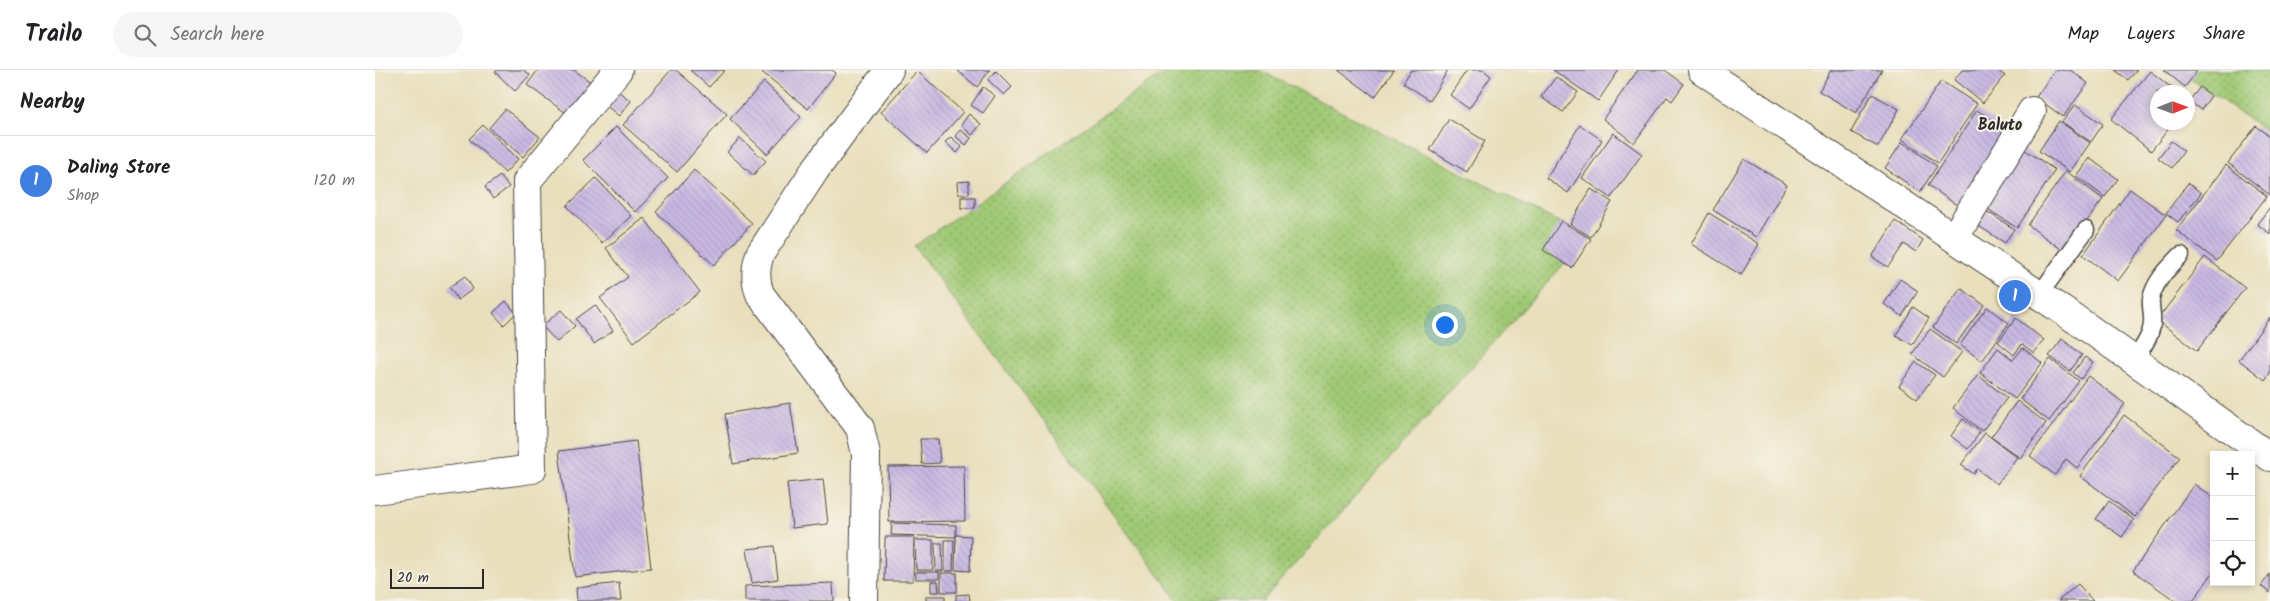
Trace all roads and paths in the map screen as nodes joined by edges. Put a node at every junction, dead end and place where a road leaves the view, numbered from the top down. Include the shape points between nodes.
1 (618, 70) edge
2 (889, 70) edge
3 (1702, 70) edge
4 (2031, 111) dead end
5 (2086, 230) dead end
6 (1954, 238) junction
7 (2181, 255) dead end
8 (2039, 295) junction
9 (2134, 361) junction
10 (2270, 457) edge
11 (375, 490) edge
12 (863, 601) edge

1 - 11 street via 527,180 532,469
2 - 12 street via 815,170 760,254 756,266 759,294 864,437 867,454
3 - 6 street
4 - 6 street
5 - 8 lane
6 - 8 street
7 - 9 lane via 2154,289 2149,336
8 - 9 street
9 - 10 street

